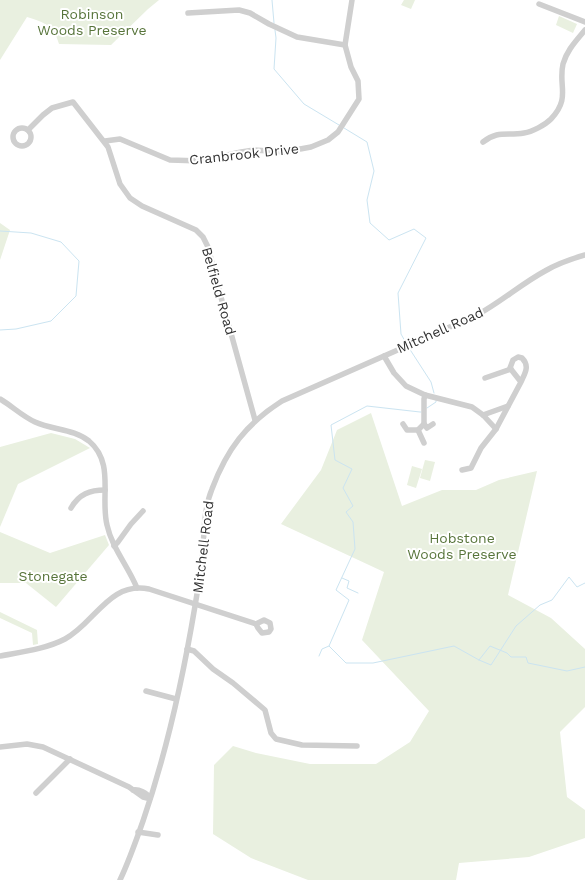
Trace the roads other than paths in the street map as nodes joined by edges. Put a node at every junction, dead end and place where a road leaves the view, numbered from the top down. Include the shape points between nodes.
1 (352, 0) edge
2 (539, 4) dead end
3 (188, 13) dead end
4 (585, 22) edge
5 (585, 30) edge
6 (344, 45) junction
7 (28, 130) dead end
8 (105, 141) junction
9 (483, 142) dead end
10 (585, 255) edge
11 (384, 356) junction
12 (511, 369) junction
13 (485, 378) dead end
14 (521, 382) junction
15 (425, 395) junction
16 (0, 399) edge
17 (508, 406) junction
18 (483, 415) junction
19 (255, 420) junction
20 (403, 424) dead end
21 (424, 424) junction
22 (433, 424) dead end
23 (496, 429) junction
24 (418, 430) junction
25 (424, 443) dead end
26 (462, 470) dead end
27 (105, 490) junction
28 (71, 508) dead end
29 (143, 511) dead end
30 (114, 546) junction
31 (137, 588) junction
32 (195, 604) junction
33 (256, 624) dead end
34 (187, 649) junction
35 (0, 656) edge
36 (146, 691) dead end
37 (176, 698) junction
38 (357, 746) dead end
39 (0, 748) edge
40 (70, 759) junction
41 (36, 793) dead end
42 (150, 798) junction
43 (138, 832) junction
44 (158, 835) dead end
45 (120, 880) edge

1 - 6 street, Cranbrook Drive
2 - 4 street
3 - 6 street via 246,11 297,37
5 - 9 street via 566,56 562,74 563,98 550,120 525,133 500,134
6 - 8 street, Cranbrook Drive via 358,81 359,99 338,132 328,140 311,147 284,152 254,150 201,161 170,160 120,139
7 - 8 street, Belfield Road via 52,108 73,102
8 - 19 street, Belfield Road via 120,184 130,198 196,230 203,237 208,247
10 - 11 street, Mitchell Road via 543,272 477,315
11 - 15 street via 406,386
11 - 19 street, Mitchell Road via 293,395
12 - 13 street
12 - 14 street
12 - 14 street via 514,358 524,360 527,368
14 - 17 street
15 - 18 street via 472,407
15 - 21 street
16 - 27 street via 33,422 77,434 88,441 104,463
17 - 18 street
17 - 23 street
18 - 23 street
19 - 32 street, Mitchell Road via 234,445 211,490
20 - 24 street via 407,430
21 - 22 street via 427,428
21 - 24 street
23 - 26 street via 481,448 471,468
24 - 25 street
27 - 28 street via 86,493 76,500
27 - 30 street via 106,518
29 - 30 street
30 - 31 street
31 - 32 street via 149,589
31 - 35 street via 125,590 114,596 66,638
32 - 33 street
32 - 34 street, Mitchell Road
34 - 37 street, Mitchell Road
34 - 38 street via 194,651 265,710 271,733 276,739 302,745
36 - 37 street
37 - 42 street, Mitchell Road
39 - 40 street via 16,744 34,744
40 - 41 street
40 - 42 street
42 - 43 street, Mitchell Road
43 - 44 street
43 - 45 street, Mitchell Road

